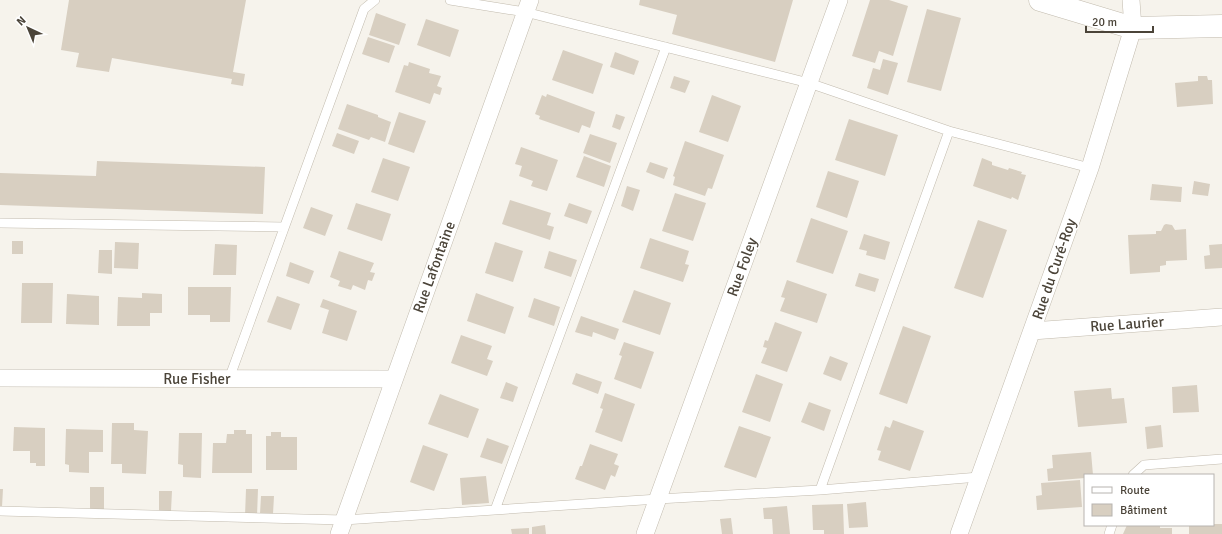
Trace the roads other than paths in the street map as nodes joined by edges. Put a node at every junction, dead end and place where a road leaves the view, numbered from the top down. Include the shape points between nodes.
1 (375, 0) edge
2 (450, 0) edge
3 (839, 0) edge
4 (1040, 0) edge
5 (1131, 0) edge
6 (527, 6) edge
7 (1222, 26) edge
8 (1133, 28) junction
9 (666, 47) junction
10 (809, 83) junction
11 (948, 131) junction
12 (1090, 168) junction
13 (0, 223) edge
14 (284, 227) junction
15 (1222, 317) edge
16 (1032, 331) junction
17 (0, 378) edge
18 (229, 379) junction
19 (394, 379) junction
20 (1222, 459) edge
21 (1134, 474) edge
22 (979, 477) junction
23 (820, 490) junction
24 (658, 499) junction
25 (495, 510) junction
26 (0, 511) edge
27 (341, 527) edge
28 (645, 534) edge
29 (959, 534) edge

1 - 14 lane via 364,9
2 - 6 lane
3 - 10 street, Rue Foley
4 - 8 street
5 - 8 street, Rue du Curé-Roy
6 - 9 lane
6 - 19 street, Rue Lafontaine
7 - 8 street
8 - 12 street, Rue du Curé-Roy
9 - 10 lane
9 - 25 lane
10 - 11 lane
10 - 24 street, Rue Foley
11 - 12 lane
11 - 23 lane
12 - 16 street, Rue du Curé-Roy
13 - 14 lane
14 - 18 lane
15 - 16 street, Rue Laurier
16 - 22 street, Rue du Curé-Roy
17 - 18 street, Rue Fisher
18 - 19 street, Rue Fisher
19 - 27 street, Rue Lafontaine
20 - 21 lane via 1144,465
22 - 23 lane
22 - 29 street, Rue du Curé-Roy
23 - 24 lane
24 - 25 lane
24 - 28 street, Rue Foley
25 - 27 lane
26 - 27 lane

